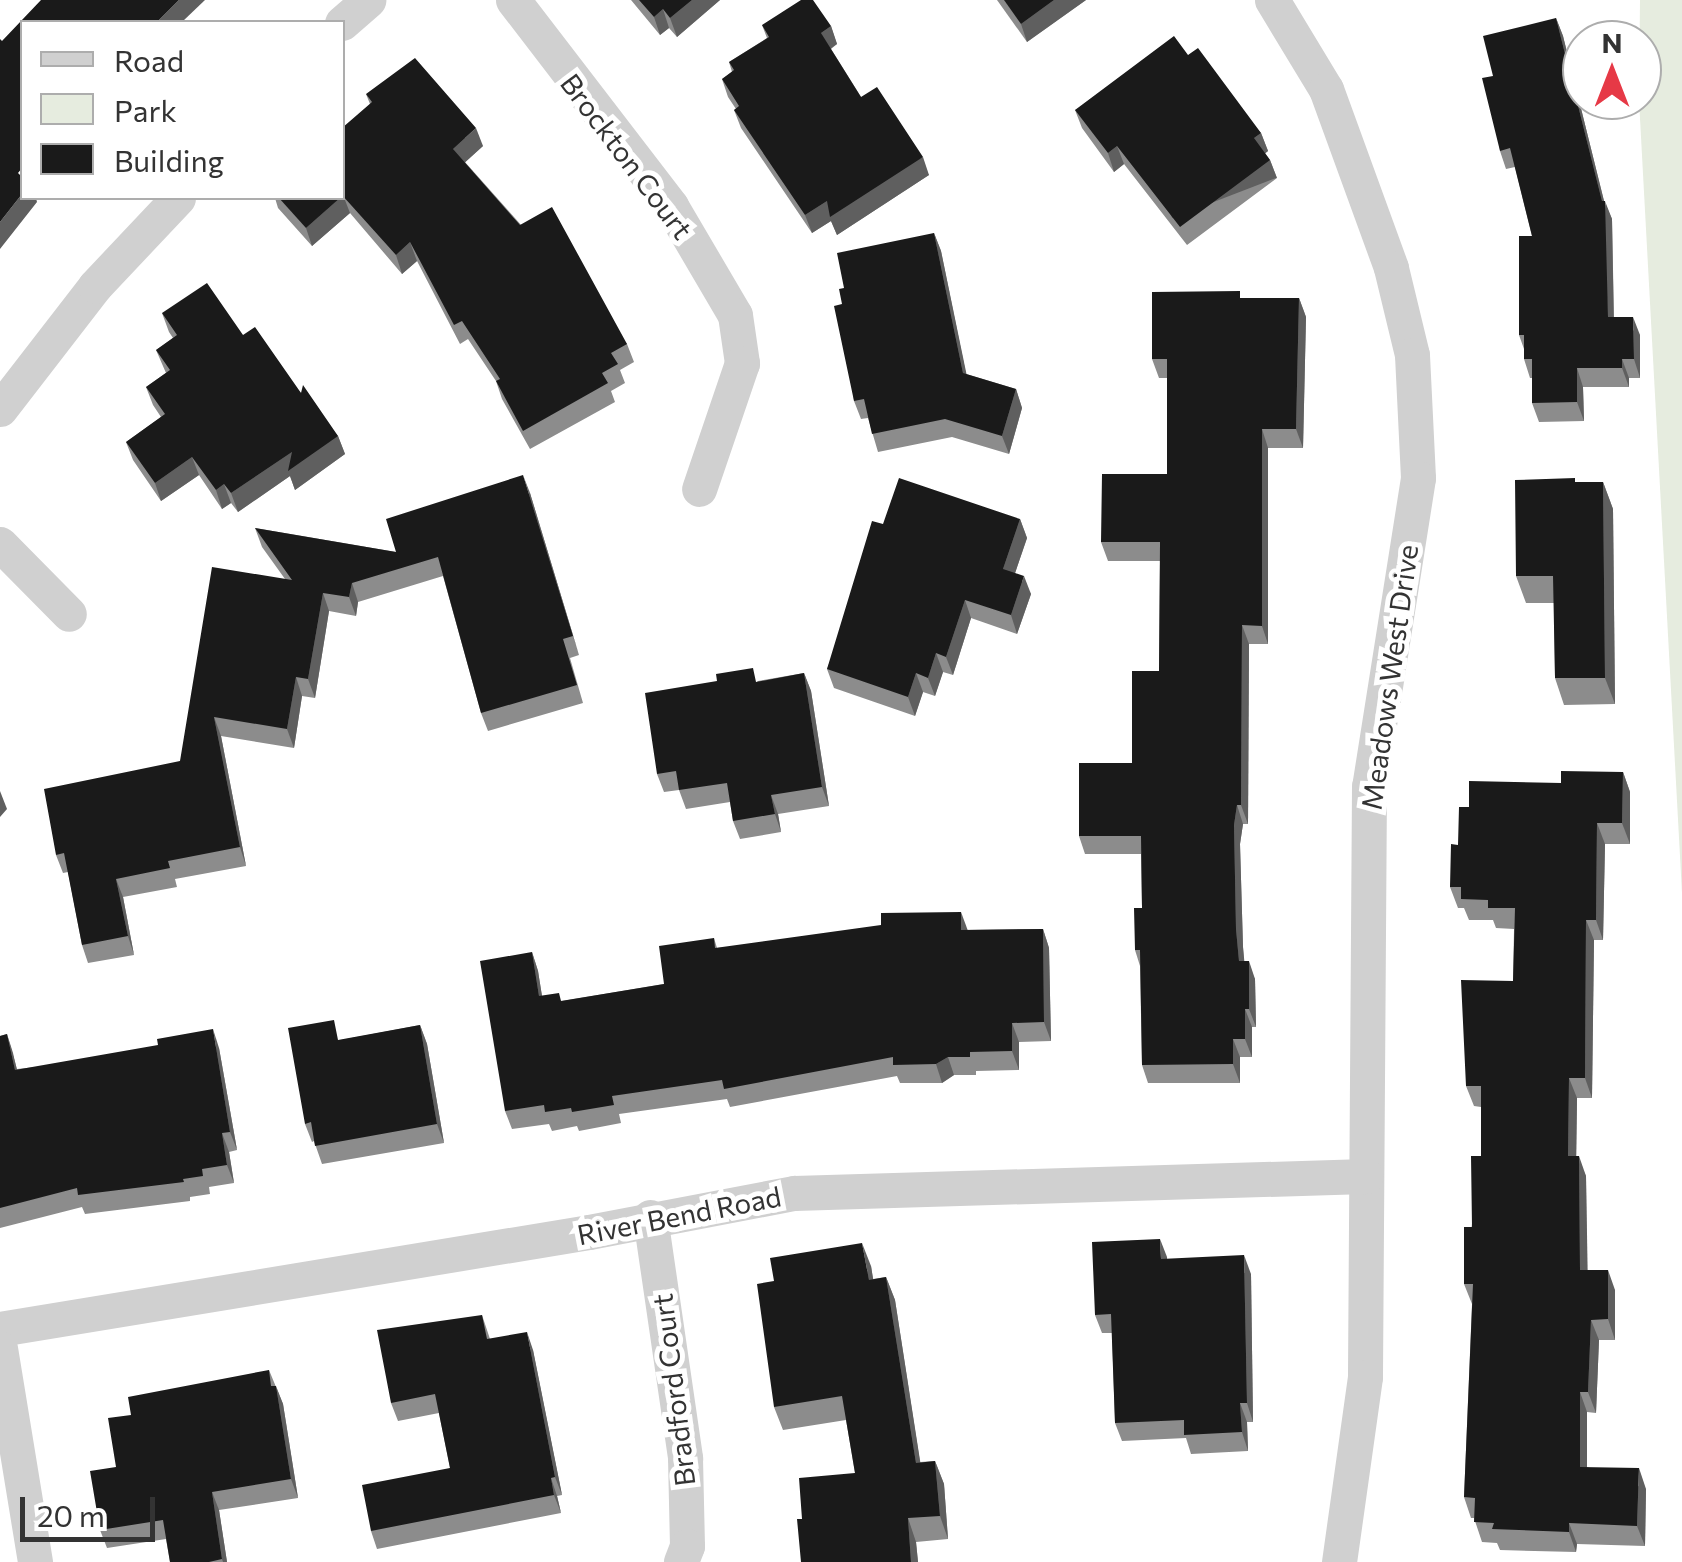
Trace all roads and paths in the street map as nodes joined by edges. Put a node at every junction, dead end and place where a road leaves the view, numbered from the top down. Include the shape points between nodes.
1 (368, 0) edge
2 (513, 0) edge
3 (1272, 0) edge
4 (344, 20) edge
5 (176, 200) edge
6 (0, 409) edge
7 (699, 489) dead end
8 (0, 544) edge
9 (69, 614) dead end
10 (1366, 1176) junction
11 (650, 1217) junction
12 (0, 1329) edge
13 (0, 1348) edge
14 (35, 1562) edge
15 (681, 1562) edge
16 (1338, 1562) edge

1 - 4 street
2 - 7 street, Brockton Court via 670,206 736,315 742,363
3 - 10 street, Meadows West Drive via 1326,89 1391,268 1412,356 1418,478 1369,786
5 - 6 street via 95,286
8 - 9 street
10 - 11 street, River Bend Road via 794,1194
10 - 16 street, Meadows West Drive via 1365,1376
11 - 12 street, River Bend Road
11 - 15 street, Bradford Court via 685,1458 687,1546
13 - 14 street

